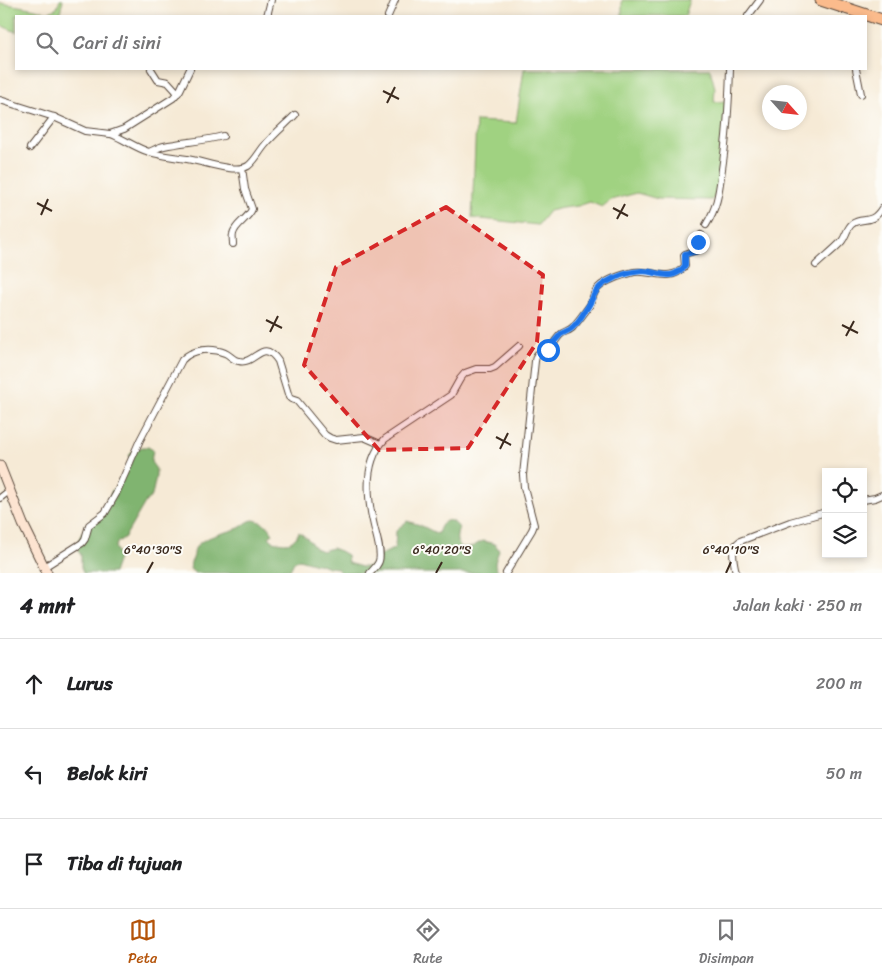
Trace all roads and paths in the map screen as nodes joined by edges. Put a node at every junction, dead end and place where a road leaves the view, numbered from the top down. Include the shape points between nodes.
1 (272, 0) edge
2 (395, 0) edge
3 (760, 0) edge
4 (821, 0) edge
5 (267, 15) edge
6 (388, 15) edge
7 (749, 15) edge
8 (864, 15) edge
9 (867, 16) edge
10 (882, 20) edge
11 (152, 70) edge
12 (190, 70) edge
13 (730, 70) edge
14 (856, 70) edge
15 (178, 94) junction
16 (862, 94) dead end
17 (0, 100) edge
18 (295, 115) dead end
19 (54, 117) junction
20 (110, 134) junction
21 (223, 136) dead end
22 (30, 148) dead end
23 (149, 152) junction
24 (242, 168) junction
25 (882, 208) edge
26 (706, 224) dead end
27 (701, 235) dead end
28 (233, 244) dead end
29 (816, 265) dead end
30 (519, 346) dead end
31 (380, 444) junction
32 (0, 466) edge
33 (9, 491) junction
34 (882, 495) edge
35 (0, 498) edge
36 (867, 499) edge
37 (822, 513) edge
38 (46, 570) edge
39 (370, 573) edge
40 (506, 573) edge
41 (736, 573) edge

1 - 5 street
2 - 6 street
3 - 7 street
4 - 8 highway
9 - 10 highway
11 - 15 street via 158,80 168,82
12 - 15 street
13 - 26 street via 727,135 720,187
14 - 16 street
15 - 20 street via 124,129
17 - 19 street
18 - 24 street via 254,160
19 - 20 street via 85,131
19 - 22 street
20 - 23 street
21 - 23 street
23 - 24 street
24 - 28 street via 252,209 233,233
25 - 29 street via 872,219 850,225 842,240
27 - 40 street via 698,250 684,255 685,266 678,272 670,276 634,272 599,287 573,327 560,335 548,350 537,353 523,475 534,525
30 - 31 street via 496,367 465,373 452,395
31 - 38 street via 364,437 336,440 324,435 297,401 289,397 278,361 269,351 240,362 214,350 192,352 182,360 108,509 89,525 82,543
31 - 39 street via 369,473 368,499 380,560
32 - 33 main road
33 - 35 street
33 - 38 main road
34 - 36 street
37 - 41 street via 740,541 732,557

